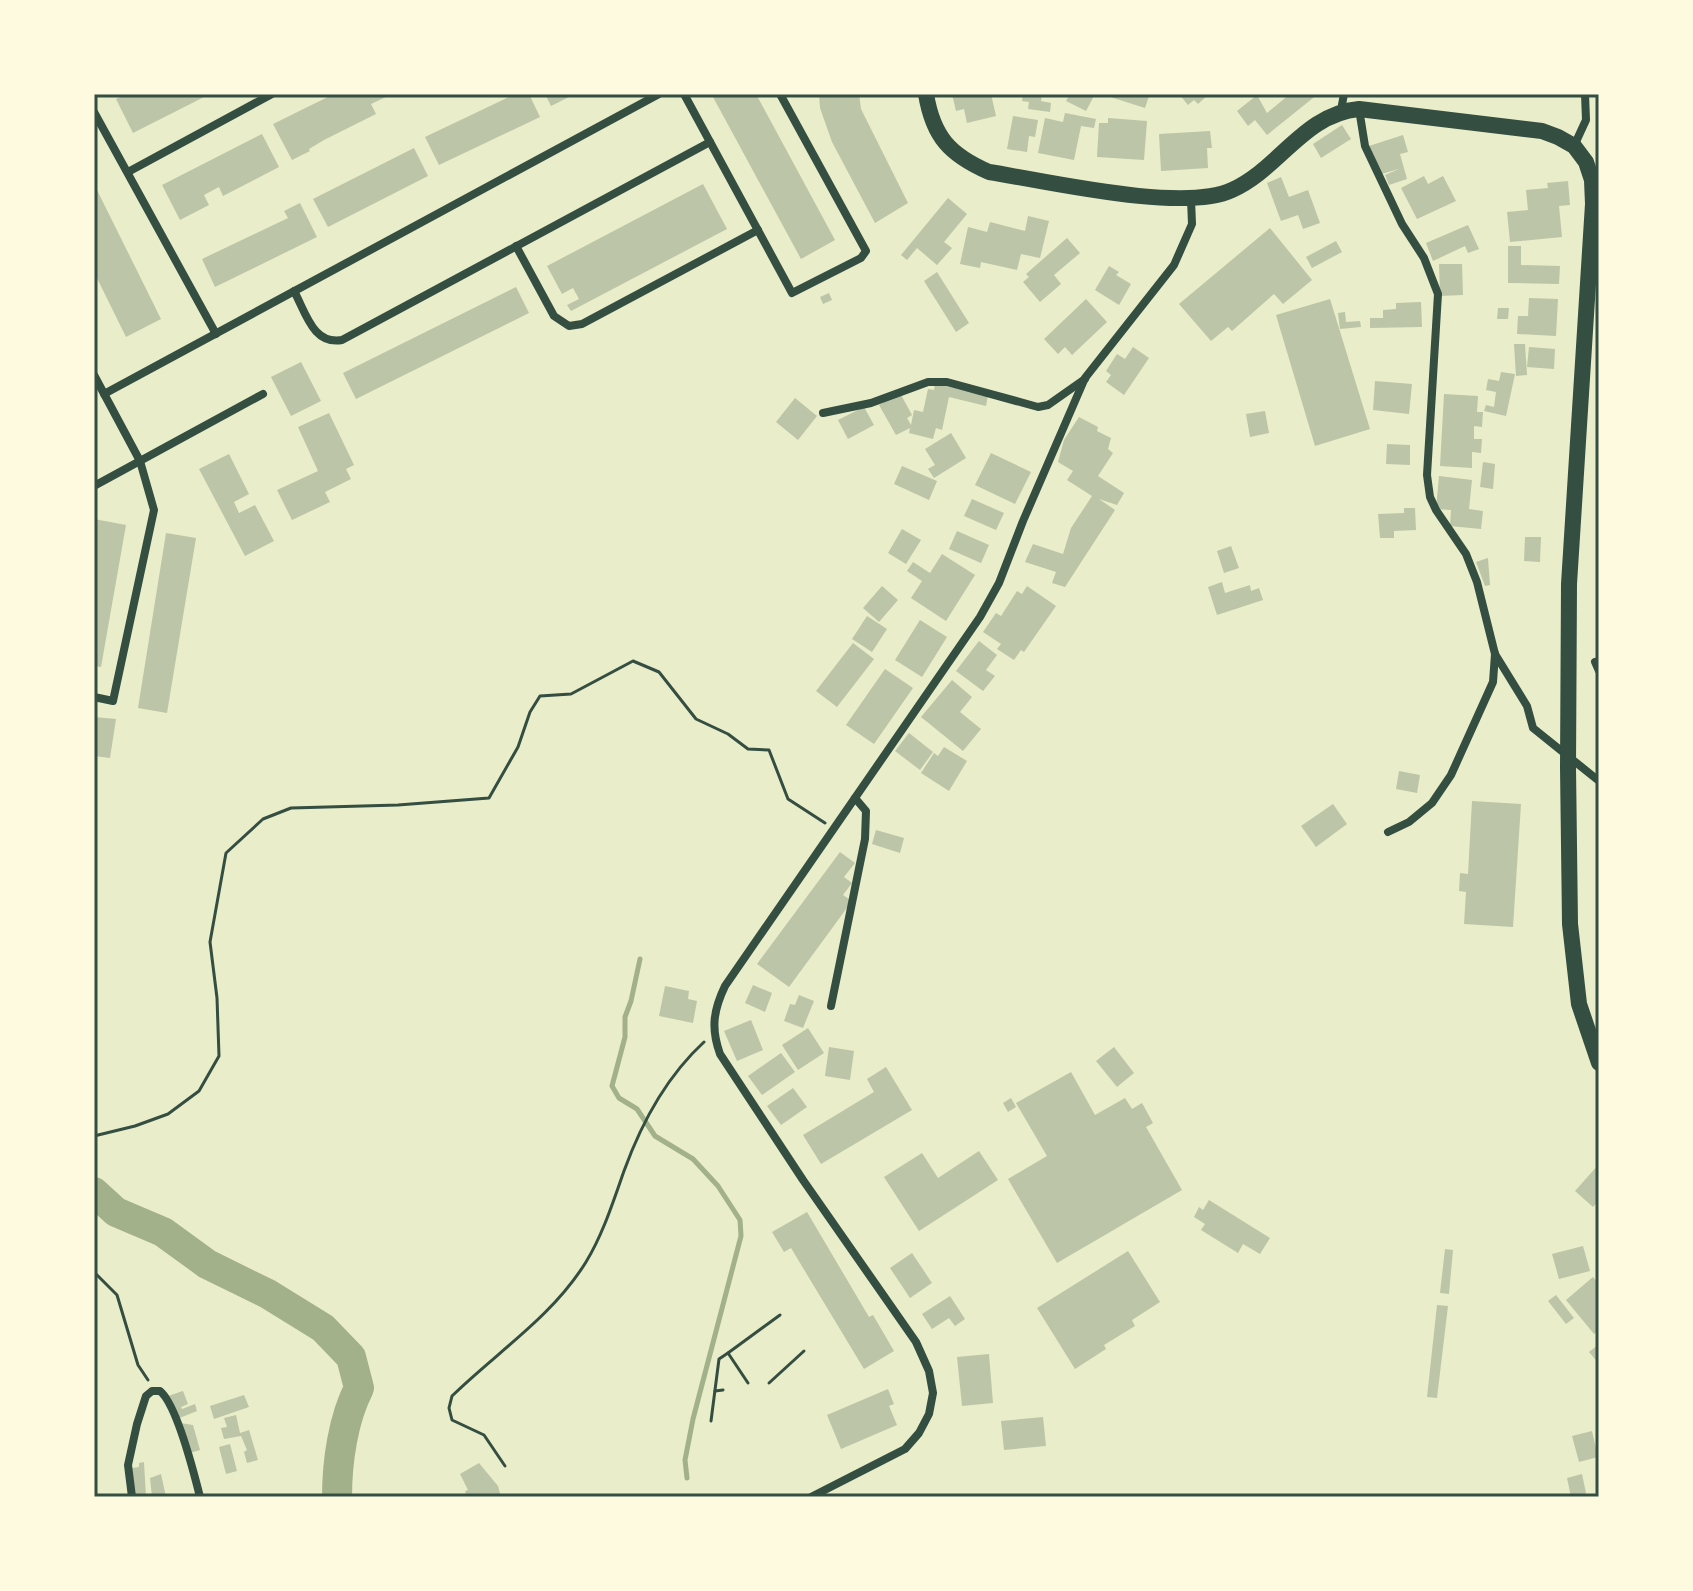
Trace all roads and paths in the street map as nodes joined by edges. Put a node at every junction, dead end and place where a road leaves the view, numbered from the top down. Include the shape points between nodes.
1 (272, 94) edge
2 (659, 94) edge
3 (684, 94) edge
4 (780, 94) edge
5 (926, 94) edge
6 (1585, 94) edge
7 (1343, 102) edge
8 (1359, 109) junction
9 (94, 112) edge
10 (710, 142) junction
11 (1574, 146) junction
12 (128, 172) junction
13 (1191, 199) junction
14 (758, 230) junction
15 (516, 246) junction
16 (294, 291) junction
17 (216, 334) junction
18 (94, 375) edge
19 (1085, 378) junction
20 (104, 394) junction
21 (263, 394) dead end
22 (823, 413) dead end
23 (140, 461) junction
24 (94, 486) edge
25 (1495, 654) junction
26 (94, 697) edge
27 (1599, 781) edge
28 (855, 798) junction
29 (833, 829) junction
30 (1388, 832) dead end
31 (831, 1006) dead end
32 (713, 1036) junction
33 (1599, 1063) edge
34 (94, 1136) edge
35 (94, 1272) edge
36 (780, 1315) dead end
37 (804, 1351) dead end
38 (728, 1353) junction
39 (748, 1383) dead end
40 (769, 1383) dead end
41 (723, 1390) dead end
42 (156, 1391) junction
43 (715, 1391) junction
44 (711, 1421) dead end
45 (505, 1466) dead end
46 (132, 1497) edge
47 (200, 1497) edge
48 (811, 1497) edge

1 - 12 street
2 - 16 street
3 - 10 street
4 - 14 street via 866,251 792,293
5 - 13 main road via 943,142 989,172
6 - 11 street via 1586,120
7 - 8 main road
7 - 13 main road via 1234,190
8 - 11 main road via 1542,131
8 - 25 street via 1365,146 1438,294 1430,497 1466,554
9 - 12 street
10 - 14 street
10 - 15 street
11 - 33 main road via 1592,180 1593,204 1569,584 1570,924 1579,1004
12 - 17 street
13 - 19 street via 1192,224 1174,265
14 - 15 street via 582,324 569,326 554,316
15 - 16 street via 342,340 318,336
16 - 17 street
17 - 20 street
18 - 20 street
19 - 22 street via 1038,407 947,382 928,382 871,403
19 - 28 street via 999,583
20 - 23 street
21 - 23 street
23 - 24 street
23 - 26 street via 154,510 113,701
25 - 27 street via 1527,706 1533,728
25 - 30 street via 1493,682 1451,775 1432,803
28 - 29 street
28 - 31 street via 866,811 865,839
29 - 32 street via 725,986 715,1010
29 - 34 path via 788,799 769,750 748,749 696,719 659,672 633,661 571,694 540,696 489,798 291,808 263,819 226,853 210,942 219,1056 199,1091 168,1114
32 - 45 path via 681,1064 648,1118 613,1205 572,1284 452,1396 452,1420 484,1435
32 - 48 street via 728,1067 916,1342 929,1371 929,1414 905,1449
35 - 42 path via 117,1295 138,1365
36 - 38 path
37 - 40 path
38 - 39 path
38 - 43 path via 719,1359
41 - 43 path
42 - 46 street via 146,1396 128,1465
42 - 47 street via 166,1396
43 - 44 path

